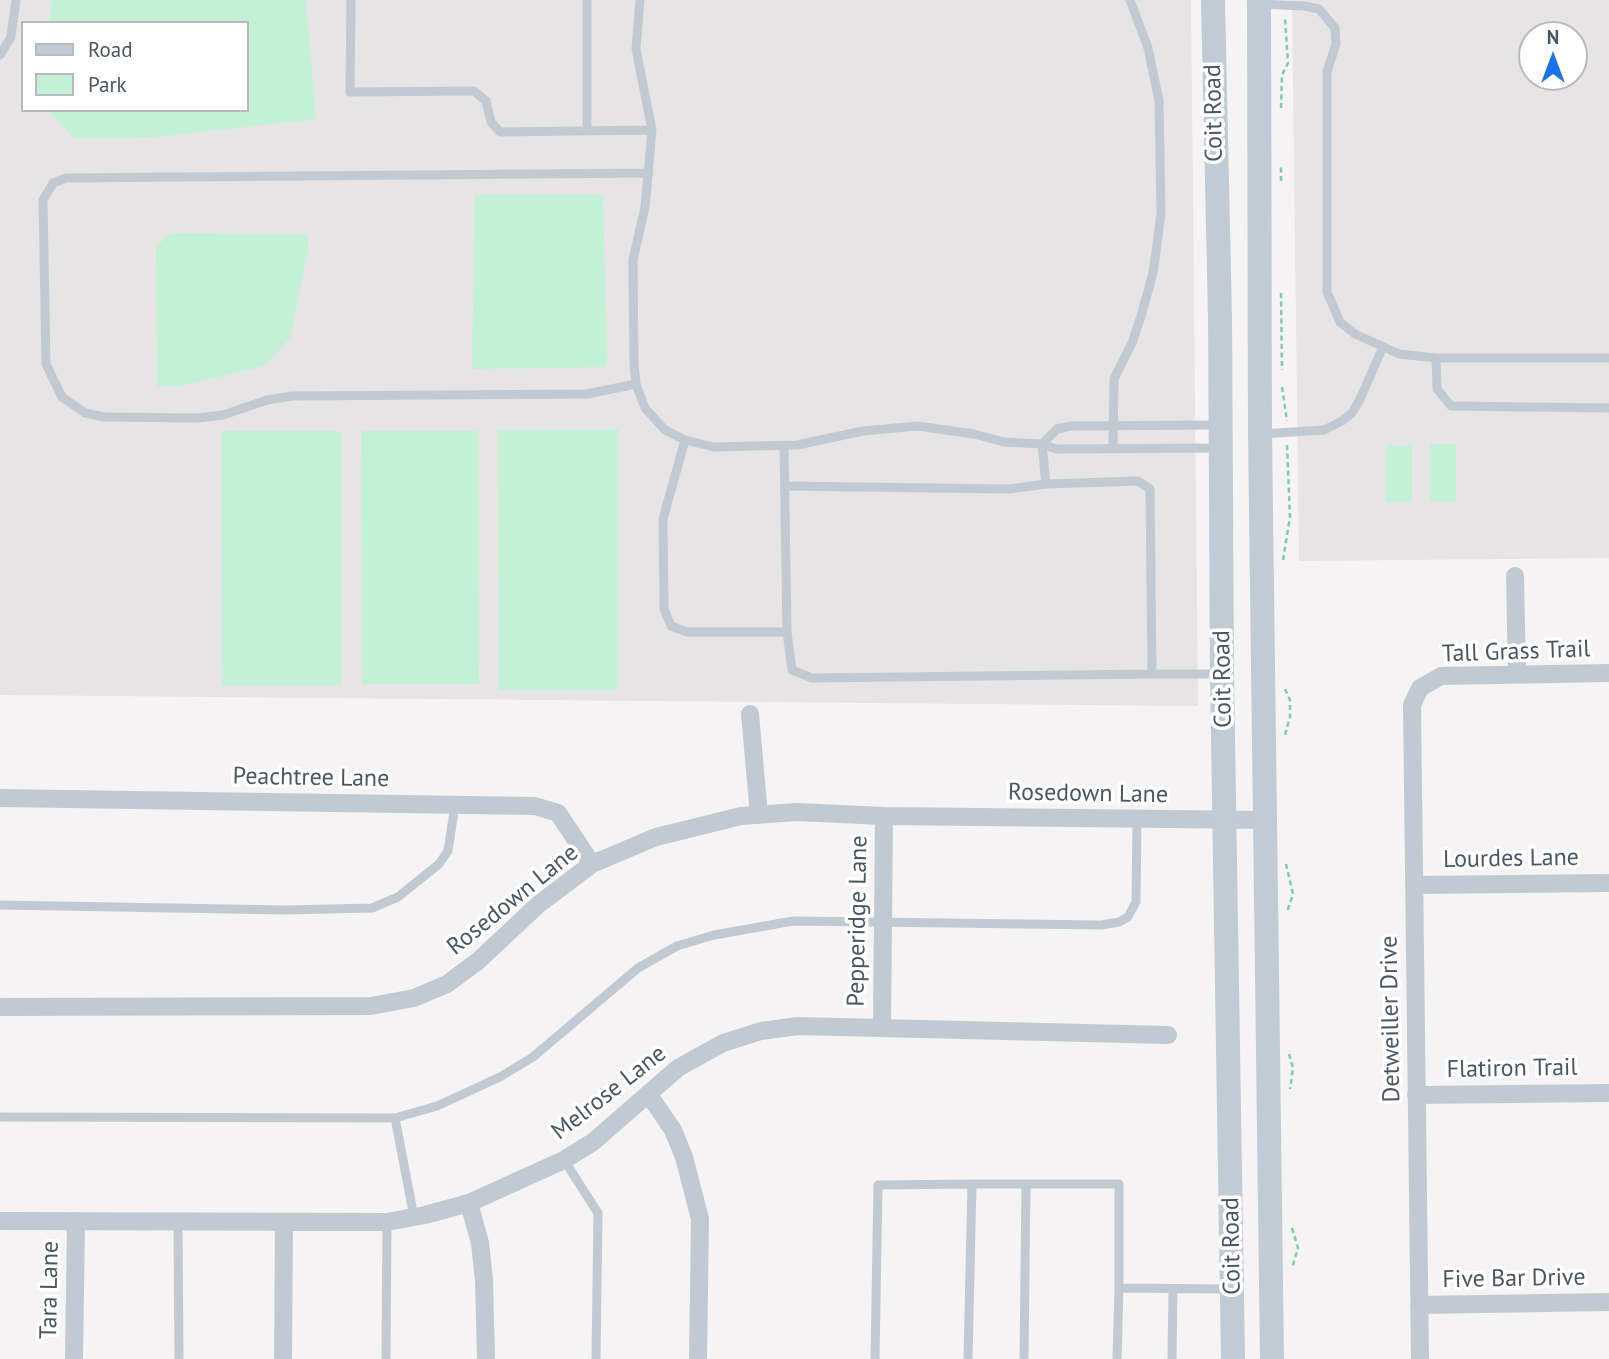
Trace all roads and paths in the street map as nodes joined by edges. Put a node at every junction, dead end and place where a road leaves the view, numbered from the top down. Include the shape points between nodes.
1 (16, 0) edge
2 (351, 0) edge
3 (587, 0) edge
4 (640, 0) edge
5 (1130, 0) edge
6 (1213, 0) edge
7 (1259, 2) edge
8 (1285, 5) junction
9 (0, 55) edge
10 (1281, 112) dead end
11 (652, 130) junction
12 (587, 131) junction
13 (1280, 162) dead end
14 (649, 173) junction
15 (1280, 184) dead end
16 (1281, 283) dead end
17 (1383, 347) junction
18 (1436, 358) junction
19 (1609, 358) edge
20 (636, 384) junction
21 (1609, 408) edge
22 (1287, 416) dead end
23 (1113, 426) junction
24 (1260, 433) junction
25 (1222, 436) junction
26 (685, 440) junction
27 (1042, 444) junction
28 (784, 446) junction
29 (1113, 448) junction
30 (1046, 484) junction
31 (785, 486) junction
32 (1515, 576) dead end
33 (788, 632) junction
34 (1609, 673) edge
35 (1152, 674) junction
36 (1222, 674) junction
37 (1517, 674) junction
38 (1425, 683) joint
39 (750, 714) dead end
40 (0, 798) edge
41 (455, 805) junction
42 (759, 815) junction
43 (884, 816) junction
44 (1137, 820) junction
45 (1226, 820) junction
46 (1265, 820) junction
47 (592, 864) junction
48 (1609, 883) edge
49 (1414, 885) junction
50 (0, 905) edge
51 (883, 921) junction
52 (0, 1007) edge
53 (882, 1027) junction
54 (1168, 1035) dead end
55 (1609, 1093) edge
56 (649, 1095) junction
57 (1416, 1095) junction
58 (0, 1117) edge
59 (395, 1118) junction
60 (564, 1160) junction
61 (972, 1184) junction
62 (1026, 1184) junction
63 (469, 1203) junction
64 (414, 1217) junction
65 (0, 1221) edge
66 (76, 1221) junction
67 (387, 1222) junction
68 (178, 1223) junction
69 (285, 1223) junction
70 (1119, 1288) junction
71 (1173, 1289) junction
72 (1232, 1289) junction
73 (1270, 1289) junction
74 (1609, 1301) edge
75 (1419, 1305) junction
76 (74, 1359) edge
77 (179, 1359) edge
78 (283, 1359) edge
79 (386, 1359) edge
80 (486, 1359) edge
81 (596, 1359) edge
82 (698, 1359) edge
83 (875, 1359) edge
84 (968, 1359) edge
85 (1024, 1359) edge
86 (1117, 1359) edge
87 (1172, 1359) edge
88 (1233, 1359) edge
89 (1272, 1359) edge
90 (1420, 1359) edge

1 - 9 lane via 11,37
2 - 12 lane via 351,92 474,90 486,101 491,122 500,132
3 - 12 lane
4 - 11 lane via 636,49
5 - 23 lane via 1149,48 1159,101 1161,214 1153,273 1141,316 1114,379
6 - 25 main road, Coit Road
7 - 8 lane
7 - 24 main road, Coit Road
8 - 10 path via 1289,63 1282,75
8 - 17 lane via 1319,9 1335,28 1336,44 1327,72 1327,292 1340,322
11 - 12 lane
11 - 14 lane
13 - 15 path
14 - 20 lane via 633,260
14 - 20 lane via 66,178 50,186 43,200 46,364 62,397 93,415 207,417 292,396 587,394
16 - 22 path via 1282,396
17 - 18 lane via 1399,354
17 - 24 lane via 1360,399 1342,421 1324,430
18 - 19 lane
18 - 21 lane via 1437,389 1451,406
20 - 26 lane via 649,414 665,430
23 - 25 lane
23 - 27 lane via 1062,427
23 - 29 lane
24 - 25 main road
24 - 46 main road, Coit Road
25 - 29 lane
25 - 36 main road, Coit Road
26 - 28 lane via 714,447
26 - 33 lane via 663,519 667,619 683,632
27 - 28 lane via 901,426
27 - 29 lane via 1061,449
27 - 30 lane
28 - 31 lane
30 - 31 lane via 1009,489
30 - 35 lane via 1138,481 1150,489
31 - 33 lane
32 - 37 street
33 - 35 lane via 792,670 812,678
34 - 37 street, Tall Grass Trail
35 - 36 lane
36 - 45 main road, Coit Road
37 - 38 street, Tall Grass Trail via 1441,676
38 - 49 street, Detweiller Drive via 1416,693 1411,711
39 - 42 street
40 - 41 street, Peachtree Lane
41 - 47 street, Peachtree Lane via 549,808 566,822
41 - 50 lane via 448,851 439,864 398,897 372,908
42 - 43 street, Rosedown Lane
42 - 47 street, Rosedown Lane via 690,827
43 - 44 street, Rosedown Lane
43 - 51 street, Pepperidge Lane
44 - 45 street, Rosedown Lane
44 - 51 lane via 1136,902 1128,917 1119,922
45 - 46 street, Rosedown Lane
45 - 72 main road, Coit Road
46 - 73 main road, Coit Road
47 - 52 street, Rosedown Lane via 547,897 478,961 447,984 415,998 371,1006
48 - 49 street, Lourdes Lane
49 - 57 street, Detweiller Drive
51 - 53 street, Pepperidge Lane
51 - 59 lane via 770,924 677,946 616,984 533,1057 437,1106
53 - 54 street, Melrose Lane
53 - 56 street, Melrose Lane via 798,1026 747,1035 678,1068
55 - 57 street, Flatiron Trail
56 - 60 street, Melrose Lane
56 - 82 street via 673,1130 700,1219
57 - 75 street, Detweiller Drive
58 - 59 lane
59 - 64 lane
60 - 63 street, Melrose Lane
60 - 81 lane via 598,1213
61 - 62 lane
61 - 83 lane via 878,1185
61 - 84 lane
62 - 70 lane via 1119,1184
62 - 85 lane
63 - 64 street, Melrose Lane
63 - 80 street via 480,1242
64 - 67 street, Melrose Lane
65 - 66 street, Melrose Lane
66 - 68 street, Melrose Lane
66 - 76 street, Tara Lane
67 - 69 street, Melrose Lane
67 - 79 lane
68 - 69 street, Melrose Lane
68 - 77 lane
69 - 78 street
70 - 71 lane
70 - 86 lane
71 - 72 lane
71 - 87 lane
72 - 73 main road
72 - 88 main road, Coit Road
73 - 89 main road, Coit Road
74 - 75 street, Five Bar Drive
75 - 90 street, Detweiller Drive

